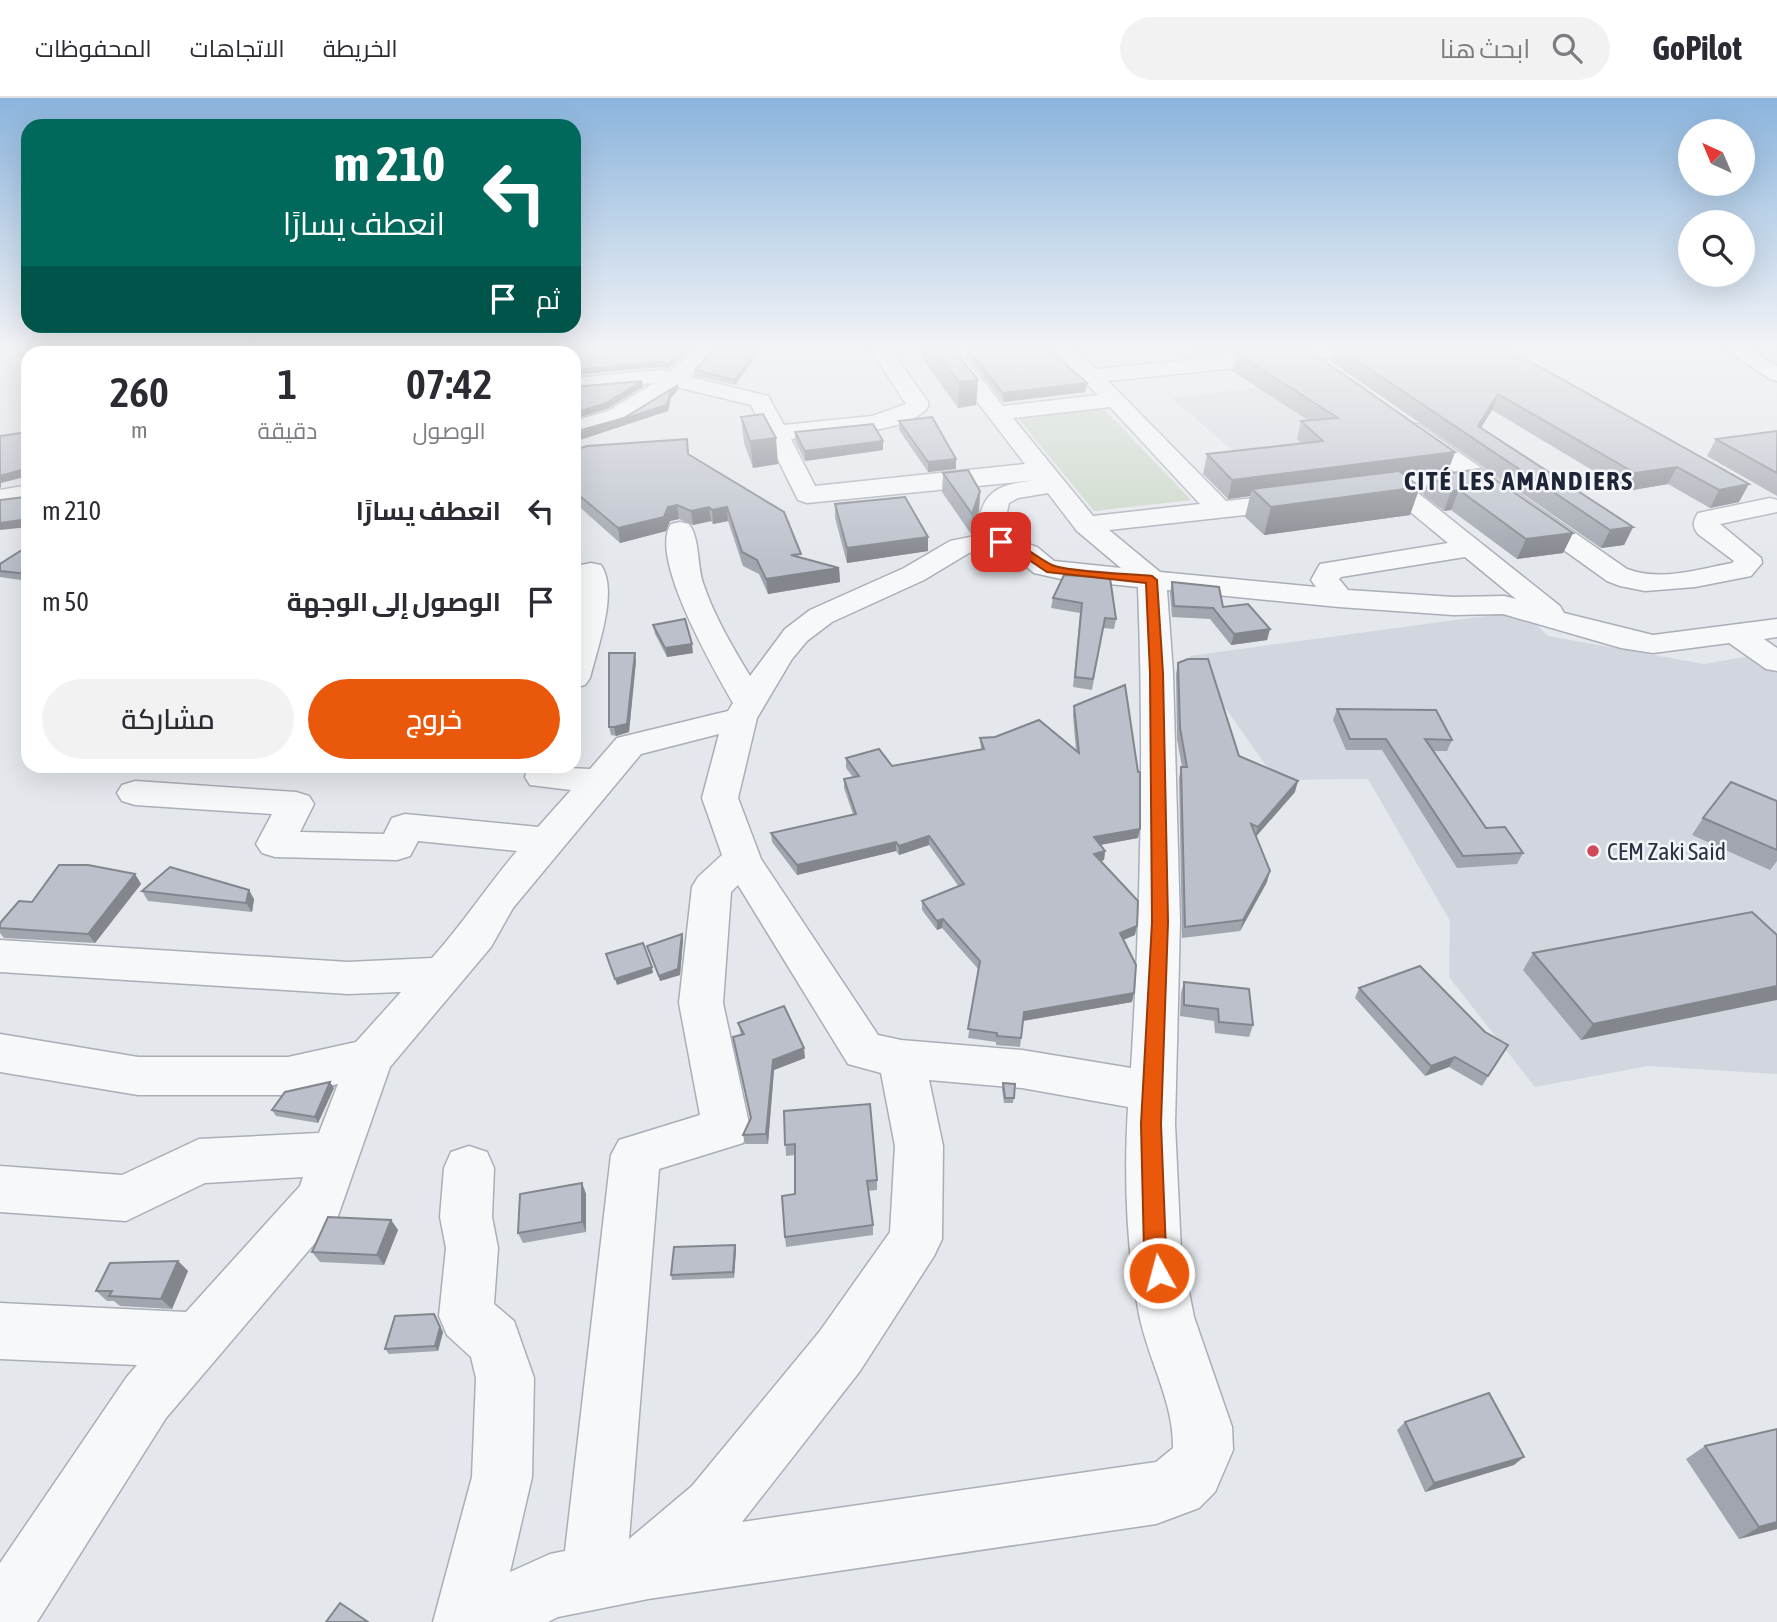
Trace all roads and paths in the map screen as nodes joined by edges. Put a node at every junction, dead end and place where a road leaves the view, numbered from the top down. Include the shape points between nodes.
1 (601, 420) edge
2 (770, 420) edge
3 (888, 420) edge
4 (1003, 420) edge
5 (1134, 420) edge
6 (1398, 420) edge
7 (581, 426) edge
8 (776, 433) junction
9 (1479, 477) junction
10 (1049, 478) junction
11 (1396, 488) junction
12 (1746, 492) edge
13 (21, 495) edge
14 (0, 498) edge
15 (1773, 508) edge
16 (1221, 511) junction
17 (1086, 525) junction
18 (680, 530) edge
19 (988, 541) junction
20 (1470, 548) junction
21 (591, 572) dead end
22 (1152, 580) junction
23 (1339, 598) junction
24 (1563, 622) junction
25 (1777, 628) edge
26 (1737, 634) junction
27 (581, 651) edge
28 (1777, 662) edge
29 (744, 710) junction
30 (545, 773) edge
31 (597, 781) junction
32 (135, 793) dead end
33 (546, 841) junction
34 (741, 858) junction
35 (0, 956) edge
36 (443, 974) junction
37 (0, 1052) edge
38 (370, 1058) junction
39 (901, 1059) junction
40 (1152, 1091) junction
41 (336, 1154) junction
42 (469, 1168) dead end
43 (0, 1189) edge
44 (0, 1331) edge
45 (197, 1340) junction
46 (648, 1567) junction
47 (594, 1577) junction
48 (0, 1621) edge
49 (466, 1622) edge
50 (481, 1622) edge

1 - 7 street
2 - 8 street
3 - 8 street
4 - 10 street
5 - 16 street
6 - 9 street
8 - 10 street via 807,495
9 - 11 street
9 - 15 street via 1616,575 1648,584 1746,567 1743,552 1712,533 1707,519
10 - 17 street
10 - 19 street via 1000,495
11 - 16 street
11 - 20 street
12 - 15 street
13 - 14 street
16 - 17 street
17 - 22 street
18 - 29 street via 688,590
19 - 22 street via 1016,548 1051,570
19 - 29 street via 960,547 821,616 779,655
20 - 23 street via 1330,570 1325,580
20 - 24 street
21 - 27 street via 593,605
22 - 23 street
22 - 40 street via 1160,922
23 - 24 street via 1504,606
24 - 26 street via 1653,644
25 - 26 street
26 - 28 street
29 - 31 street via 629,746
29 - 34 street via 720,798
30 - 31 street via 543,778
31 - 33 street
32 - 33 street via 296,804 275,844 397,847 405,827
33 - 36 street
34 - 39 street via 864,1051
34 - 47 street via 712,887 701,1003 726,1128 636,1155
35 - 36 street via 348,978
36 - 38 street
37 - 38 street via 138,1076 288,1076
38 - 41 street
39 - 40 street via 1022,1069
39 - 46 street via 919,1146 916,1239 840,1351 714,1508
40 - 46 street via 1155,1251 1167,1317 1203,1427 1203,1450 1194,1471 1177,1486 1156,1493
41 - 43 street via 199,1161 127,1198
41 - 45 street via 320,1200
42 - 49 street via 466,1217 472,1248 466,1316 494,1341 505,1378 505,1419 502,1477
44 - 45 street
45 - 48 street via 146,1398
46 - 47 street
47 - 50 street via 550,1586

